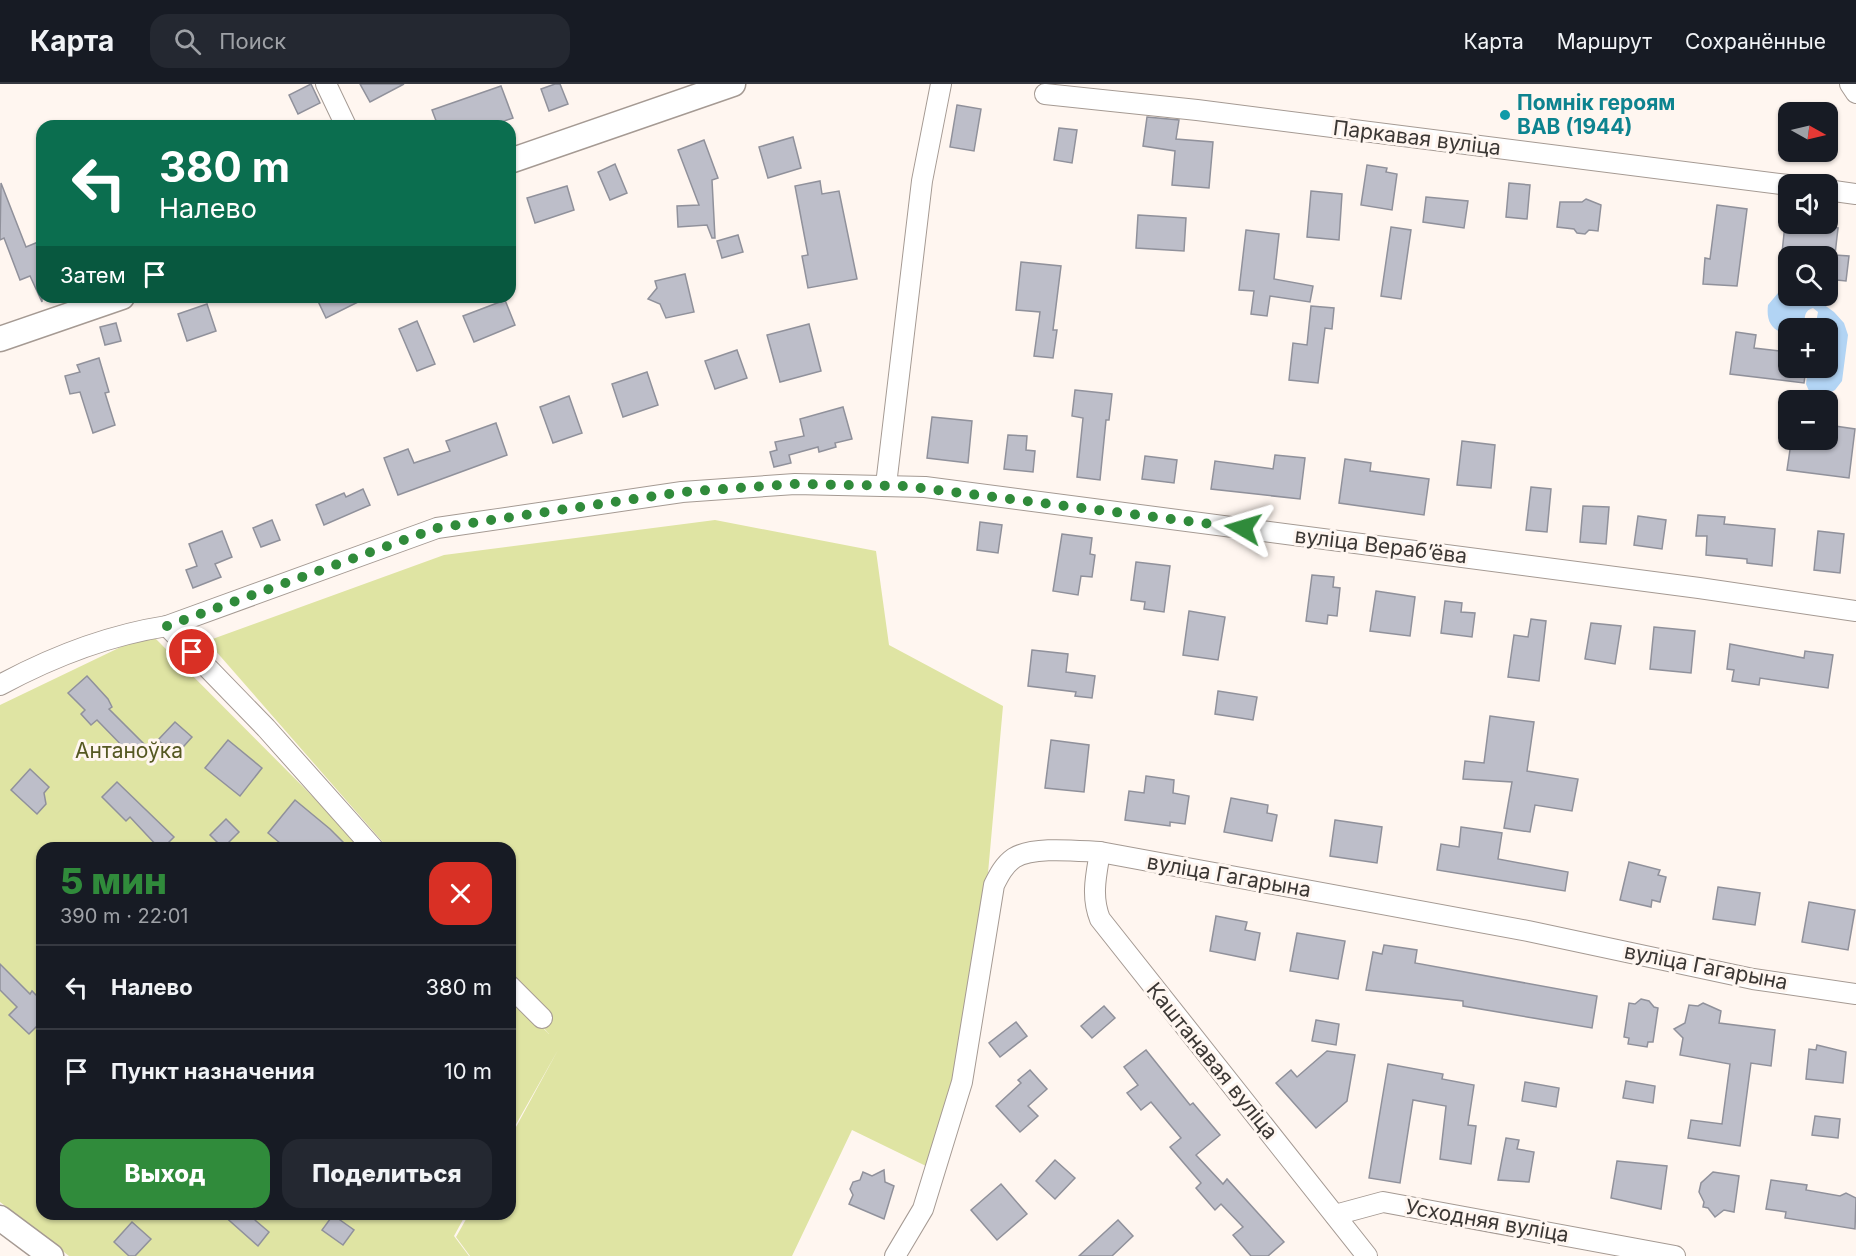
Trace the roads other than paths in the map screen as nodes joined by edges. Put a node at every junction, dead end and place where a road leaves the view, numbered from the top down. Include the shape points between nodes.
1 (326, 84) edge
2 (733, 84) edge
3 (941, 84) edge
4 (1850, 84) edge
5 (1856, 93) edge
6 (1045, 94) dead end
7 (343, 120) edge
8 (516, 159) edge
9 (1778, 184) edge
10 (1838, 192) edge
11 (1856, 194) edge
12 (105, 303) edge
13 (0, 339) edge
14 (886, 485) junction
15 (1856, 611) edge
16 (167, 626) junction
17 (0, 685) edge
18 (368, 842) edge
19 (1100, 852) junction
20 (516, 992) edge
21 (1856, 994) edge
22 (542, 1018) dead end
23 (1335, 1215) junction
24 (0, 1218) edge
25 (1356, 1252) edge
26 (51, 1256) edge
27 (895, 1256) edge
28 (1675, 1256) edge

1 - 7 street
2 - 8 street
3 - 14 street via 922,181
4 - 5 street
6 - 9 street, Паркавая вуліца
10 - 11 street
12 - 13 street
14 - 15 street, вуліца Верабʼёва via 1288,534
14 - 16 street, вуліца Верабʼёва via 795,484 682,492 437,528
16 - 17 street, вуліца Верабʼёва via 83,648
16 - 18 street via 266,728
19 - 21 street, вуліца Гагарына via 1528,931 1753,979
19 - 23 street, Каштанавая вуліца via 1094,886 1100,919
19 - 27 street, вуліца Гагарына via 1056,850 1015,857 994,885 962,1082 923,1209
20 - 22 street
23 - 25 street, Каштанавая вуліца
23 - 28 street, Усходняя вуліца via 1383,1202
24 - 26 street

